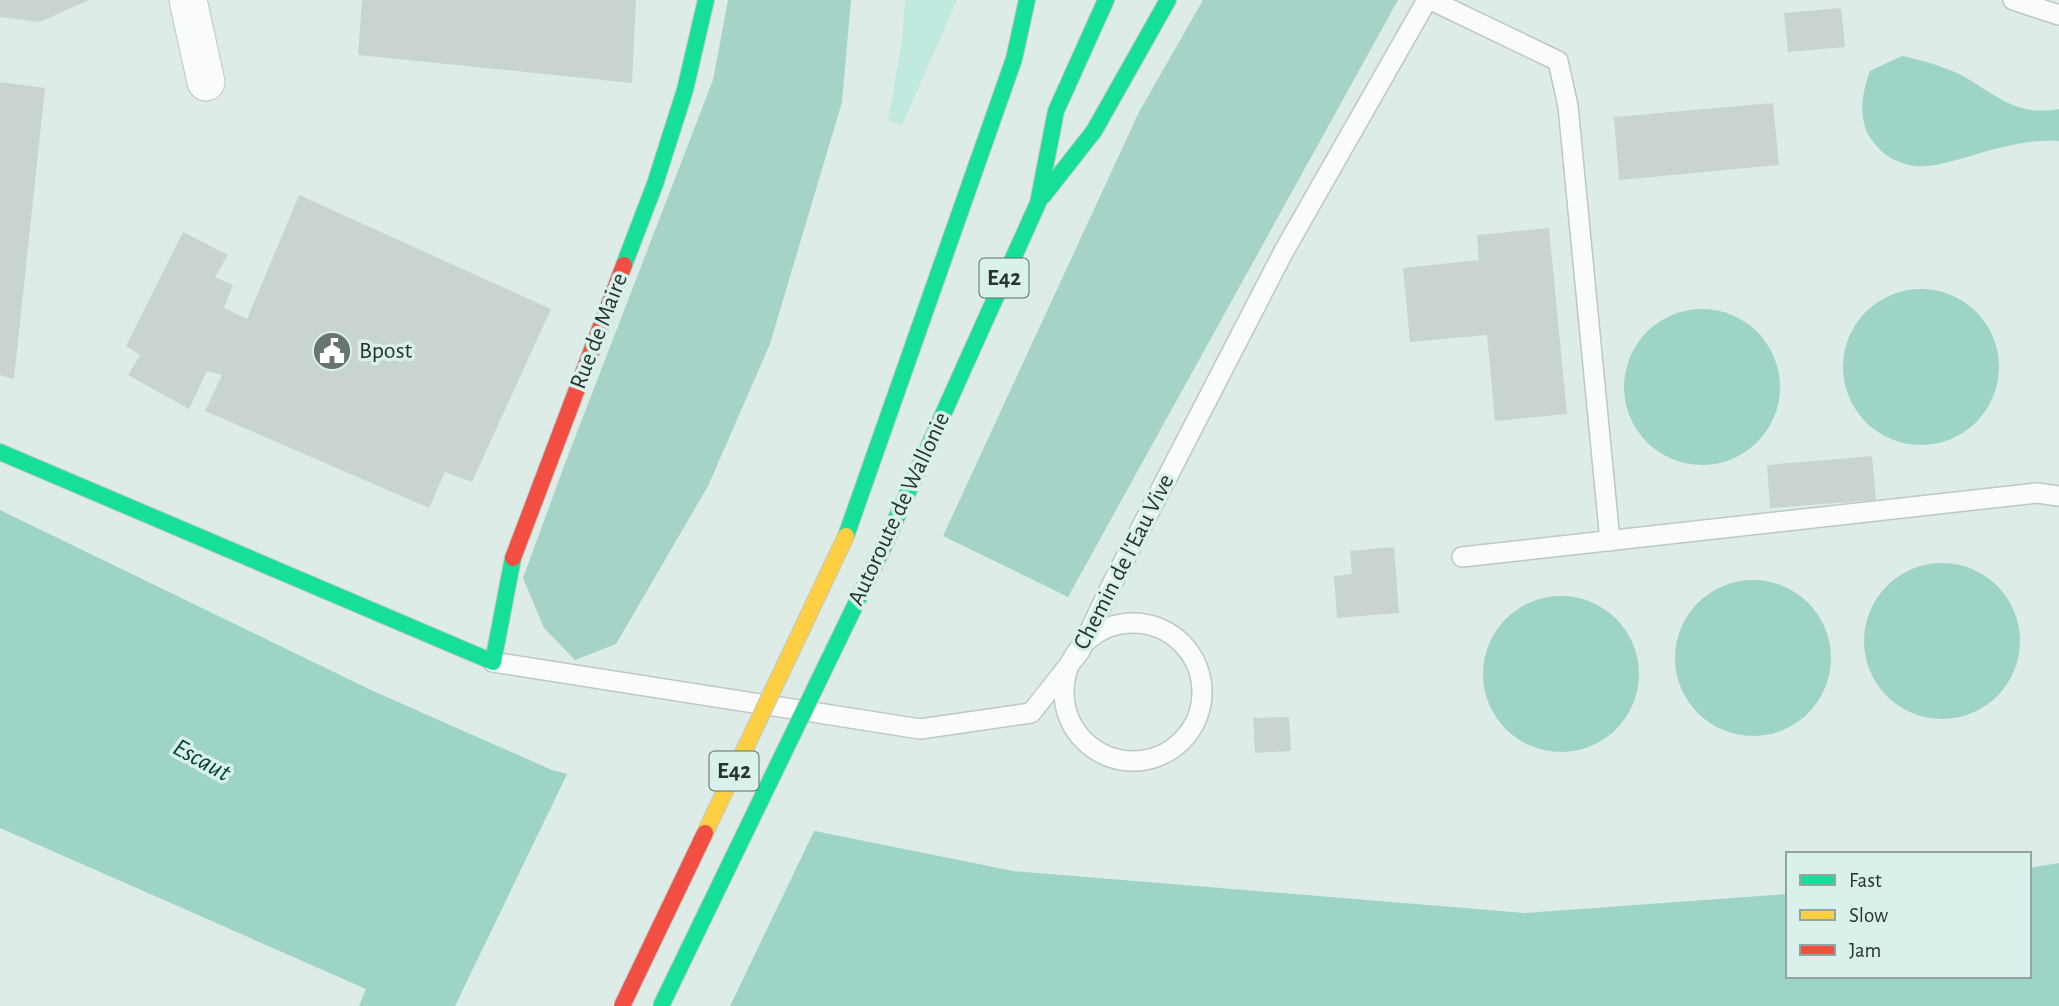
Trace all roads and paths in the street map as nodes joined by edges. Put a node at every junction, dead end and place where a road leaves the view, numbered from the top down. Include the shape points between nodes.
1 (188, 0) edge
2 (706, 0) edge
3 (1027, 0) edge
4 (1106, 0) edge
5 (1168, 0) edge
6 (1429, 0) edge
7 (2014, 0) edge
8 (2059, 15) edge
9 (206, 82) dead end
10 (1038, 203) junction
11 (0, 452) edge
12 (2059, 496) edge
13 (1610, 541) junction
14 (1462, 557) dead end
15 (1080, 651) junction
16 (493, 662) junction
17 (622, 1006) edge
18 (661, 1006) edge

1 - 9 street
2 - 16 main road, Rue de Maire via 685,90 655,184 514,554
3 - 17 main road, Autoroute de Wallonie / E42, bridge via 1014,59 846,536
4 - 10 main road, Autoroute de Wallonie / E42 via 1056,111
5 - 10 main road via 1094,131
6 - 13 lane via 1558,61 1568,106
6 - 15 lane, Chemin de l'Eau Vive via 1284,251
7 - 8 lane
10 - 18 main road, Autoroute de Wallonie / E42, bridge via 882,550
11 - 16 main road
12 - 13 lane via 2037,493
13 - 14 lane
15 - 15 lane via 1067,668 1063,691 1067,714 1078,734 1095,750 1116,759 1139,760 1161,755 1181,742 1198,713 1201,679 1194,658 1180,640 1139,622 1116,624 1095,633
15 - 16 lane, Chemin de l'Eau Vive via 1031,713 920,729

